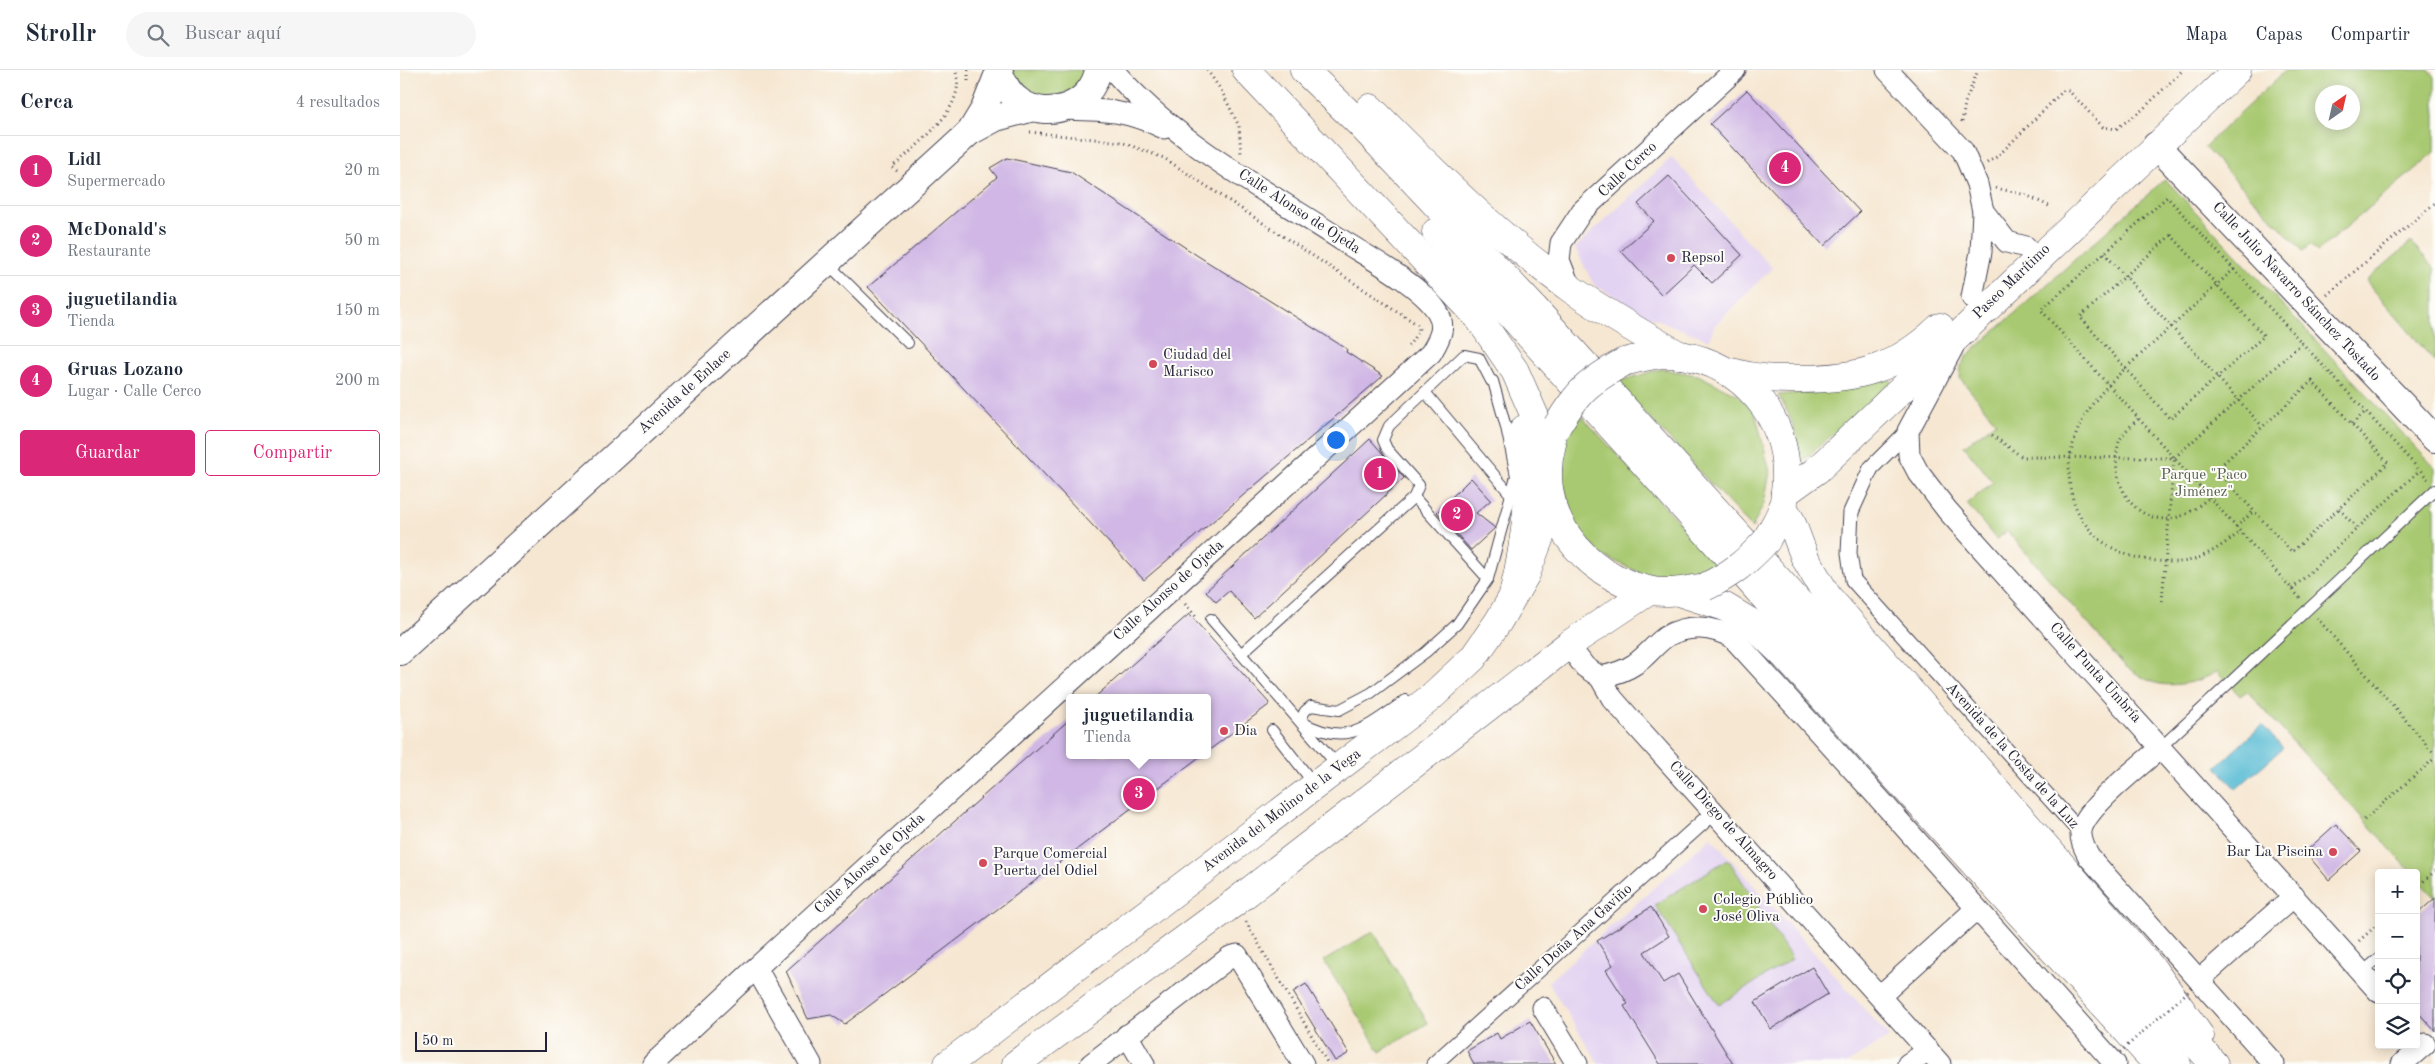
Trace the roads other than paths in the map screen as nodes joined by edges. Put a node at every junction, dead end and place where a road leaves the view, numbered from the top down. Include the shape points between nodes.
1 (1098, 70) edge
2 (1113, 70) edge
3 (1246, 70) edge
4 (1285, 70) edge
5 (1304, 70) edge
6 (1332, 70) edge
7 (1735, 70) edge
8 (1887, 70) edge
9 (2215, 70) edge
10 (2237, 70) edge
11 (999, 71) edge
12 (1060, 109) junction
13 (1028, 119) junction
14 (970, 132) junction
15 (1190, 141) junction
16 (2156, 145) junction
17 (1983, 211) junction
18 (2026, 247) junction
19 (827, 262) junction
20 (1570, 288) junction
21 (1972, 297) junction
22 (1963, 329) junction
23 (908, 343) dead end
24 (1679, 355) junction
25 (1515, 371) junction
26 (1731, 372) junction
27 (1426, 392) junction
28 (1908, 431) junction
29 (2435, 439) edge
30 (1548, 469) junction
31 (2432, 486) edge
32 (1511, 495) junction
33 (1414, 497) junction
34 (1784, 500) junction
35 (1552, 504) junction
36 (1488, 578) junction
37 (1649, 591) junction
38 (1678, 592) junction
39 (1513, 595) junction
40 (1207, 622) road end
41 (1568, 645) junction
42 (400, 652) edge
43 (1242, 653) junction
44 (1626, 669) junction
45 (1600, 678) junction
46 (1429, 699) junction
47 (1300, 720) junction
48 (1633, 722) junction
49 (1272, 730) dead end
50 (2161, 747) junction
51 (1338, 766) junction
52 (1314, 785) junction
53 (1714, 812) junction
54 (2081, 833) junction
55 (2294, 896) junction
56 (1976, 909) junction
57 (2378, 959) edge
58 (756, 968) junction
59 (2362, 973) junction
60 (2194, 985) junction
61 (2375, 988) edge
62 (1880, 996) junction
63 (1543, 1008) dead end
64 (1127, 1035) junction
65 (2425, 1045) edge
66 (1934, 1058) edge
67 (2112, 1060) edge
68 (654, 1064) edge
69 (811, 1064) edge
70 (948, 1064) edge
71 (1016, 1064) edge
72 (1091, 1064) edge
73 (1144, 1064) edge
74 (1303, 1064) edge
75 (1434, 1064) edge
76 (1577, 1064) edge
77 (1908, 1064) edge
78 (2157, 1064) edge
79 (2177, 1064) edge
80 (2214, 1064) edge
81 (2219, 1064) edge
82 (2274, 1064) edge
83 (2402, 1064) edge

1 - 12 street via 1089,91 1076,103
2 - 15 street, Calle Alonso de Ojeda via 1153,111
3 - 25 main road via 1478,317
4 - 79 main road via 1570,380
5 - 80 main road via 1359,123 1533,307
6 - 20 main road via 1449,185
7 - 20 street, Calle Cerco via 1582,212 1561,243 1560,260
8 - 17 street via 1964,152 1977,184
9 - 18 main road, Paseo Marítimo
10 - 16 main road, Paseo Marítimo
11 - 13 street
11 - 14 street, Avenida de Enlace via 984,109
12 - 13 street
12 - 15 street, Calle Alonso de Ojeda via 1120,111
13 - 14 street, Avenida de Enlace via 996,118
14 - 19 street, Avenida de Enlace
15 - 58 street, Calle Alonso de Ojeda via 1417,292 1437,312 1442,327 1440,338 1431,353
16 - 22 main road, Paseo Marítimo
16 - 29 street, Calle Julio Navarro Sánchez Tostado
17 - 18 street via 2007,242
17 - 21 street
18 - 21 main road, Paseo Marítimo
19 - 23 lane
19 - 42 street, Avenida de Enlace
20 - 24 main road via 1623,324
21 - 26 main road, Paseo Marítimo via 1920,347 1865,374 1833,379 1756,379
22 - 28 street
22 - 34 main road, Paseo Marítimo
24 - 26 main road via 1706,360
24 - 30 main road, bridge via 1651,355 1624,362 1596,377 1574,399 1557,426
25 - 30 main road via 1540,428
25 - 39 main road via 1528,451 1529,494 1523,554
26 - 34 main road via 1770,412 1781,438 1786,466
27 - 32 lane
27 - 32 lane via 1464,355 1479,358 1493,381 1506,427 1516,476
27 - 33 lane via 1389,426 1384,440 1387,449 1419,485
28 - 50 street, Calle Punta Umbría via 1909,455 1947,510
28 - 54 street, Avenida de la Costa de la Luz via 1871,468 1851,512 1849,554 1853,580
30 - 35 main road
31 - 50 lane via 2309,608
32 - 36 lane
33 - 36 lane
33 - 43 lane
34 - 38 main road, bridge via 1766,541 1742,566 1705,587
34 - 81 main road via 1806,558 1828,597 2154,971
35 - 37 main road via 1566,536 1588,562 1616,581
35 - 39 main road, Avenida del Molino de la Vega via 1526,574
36 - 47 lane via 1457,624 1426,652 1371,693 1339,710 1312,706
37 - 38 main road
37 - 41 main road
38 - 78 main road via 1725,607 1750,622 1786,657
39 - 46 main road, Avenida del Molino de la Vega via 1473,658
40 - 43 lane
41 - 45 street, Calle Diego de Almagro
41 - 71 main road via 1234,903
43 - 47 lane
44 - 45 street
44 - 48 street via 1626,704
44 - 56 street via 1667,636 1681,630 1699,627 1733,638
45 - 48 street, Calle Diego de Almagro
46 - 47 lane via 1416,694 1360,731 1343,735 1316,729
46 - 51 main road, Avenida del Molino de la Vega
47 - 51 lane
48 - 53 street, Calle Diego de Almagro
49 - 52 lane
50 - 54 street via 2094,808 2084,821
50 - 55 street, Calle Punta Umbría
51 - 52 main road, Avenida del Molino de la Vega
52 - 70 main road, Avenida del Molino de la Vega
53 - 62 street, Calle Diego de Almagro
53 - 75 street, Calle Doña Ana Gaviño
54 - 60 street, Avenida de la Costa de la Luz via 2089,858
55 - 59 street, Calle Punta Umbría
55 - 60 street
56 - 62 street
56 - 67 street
57 - 59 lane
58 - 68 street, Calle Alonso de Ojeda
58 - 69 street
59 - 61 street, Calle Punta Umbría
60 - 82 street, Avenida de la Costa de la Luz
62 - 66 street, Calle Diego de Almagro
63 - 76 street
64 - 72 street
64 - 73 street
64 - 74 street via 1237,955
65 - 83 street
66 - 77 street

